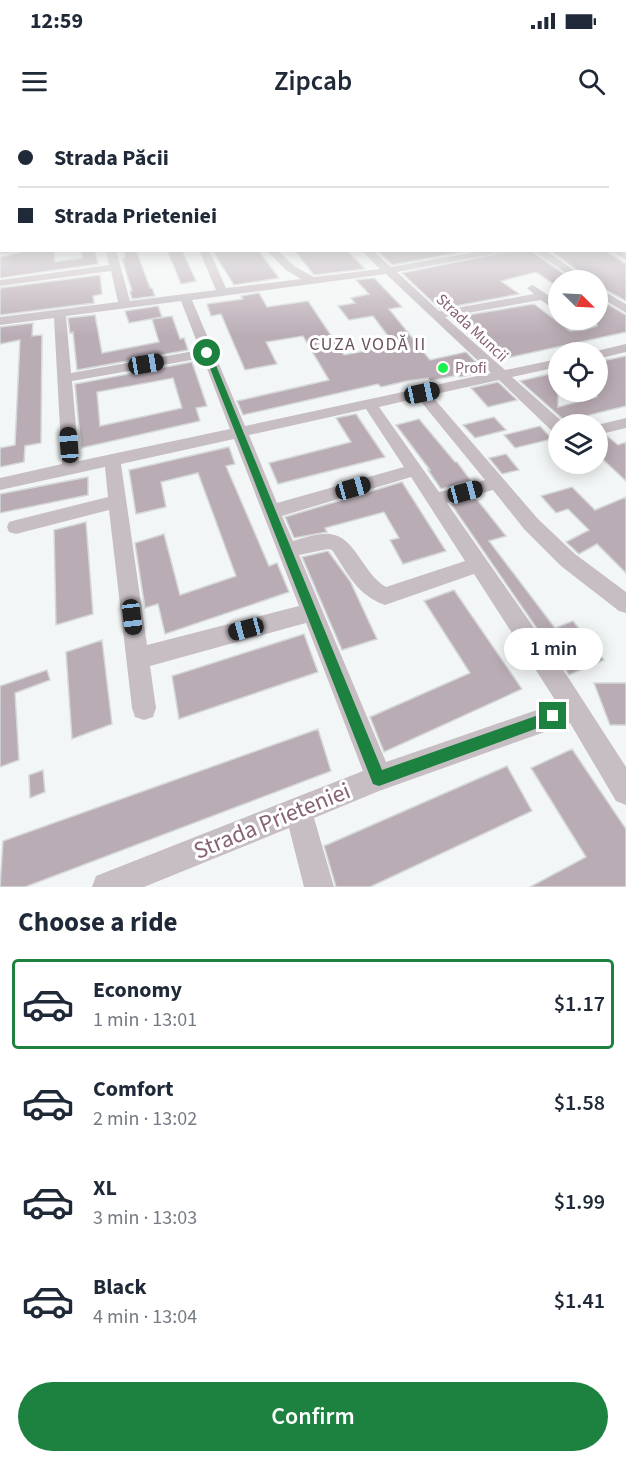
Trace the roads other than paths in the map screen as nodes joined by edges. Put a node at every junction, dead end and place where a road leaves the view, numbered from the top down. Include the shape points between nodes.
1 (210, 265) edge
2 (287, 265) edge
3 (380, 265) edge
4 (422, 265) edge
5 (115, 267) joint
6 (386, 271) junction
7 (311, 280) junction
8 (0, 283) edge
9 (532, 287) dead end
10 (222, 291) junction
11 (542, 296) junction
12 (185, 297) junction
13 (608, 297) edge
14 (548, 300) edge
15 (125, 305) junction
16 (626, 309) edge
17 (60, 313) junction
18 (434, 315) junction
19 (0, 321) edge
20 (626, 348) edge
21 (608, 352) edge
22 (207, 353) junction
23 (548, 365) edge
24 (500, 376) junction
25 (64, 378) junction
26 (422, 393) junction
27 (370, 404) junction
28 (548, 418) edge
29 (626, 423) edge
30 (608, 427) edge
31 (239, 432) junction
32 (111, 459) junction
33 (71, 468) junction
34 (415, 470) junction
35 (498, 483) junction
36 (0, 484) edge
37 (435, 500) junction
38 (117, 501) junction
39 (271, 512) junction
40 (16, 527) dead end
41 (286, 550) junction
42 (477, 565) junction
43 (626, 604) edge
44 (311, 612) junction
45 (138, 658) junction
46 (144, 708) dead end
47 (574, 709) junction
48 (379, 778) junction
49 (626, 791) edge
50 (298, 810) junction
51 (107, 887) edge
52 (319, 887) edge

1 - 10 street
2 - 7 street
3 - 6 street, Strada Muncii
4 - 6 street
5 - 8 street
5 - 15 street
6 - 7 street
6 - 18 street, Strada Muncii
7 - 10 street
9 - 11 street
10 - 12 street
11 - 14 street
11 - 18 street
12 - 15 street
12 - 22 street
13 - 16 street
15 - 17 street
17 - 19 street
17 - 25 street
18 - 24 street, Strada Muncii
20 - 21 street
22 - 25 street
22 - 31 street
23 - 24 street
24 - 26 street
24 - 28 street, Strada Muncii
25 - 33 street
26 - 27 street
26 - 35 street
27 - 31 street
27 - 34 street
29 - 30 street
31 - 32 street
31 - 39 street
32 - 33 street
32 - 38 street
33 - 36 street
34 - 37 street
34 - 39 street
35 - 37 street
35 - 43 street via 531,524 568,560
37 - 42 street
38 - 40 street
38 - 45 street
39 - 41 street
41 - 42 street via 328,541 339,544 365,586 385,596
41 - 44 street
42 - 47 street
44 - 45 street
44 - 48 street
45 - 46 street
47 - 48 street, Strada Prieteniei
47 - 49 street
48 - 50 street, Strada Prieteniei
50 - 51 street, Strada Prieteniei
50 - 52 street

